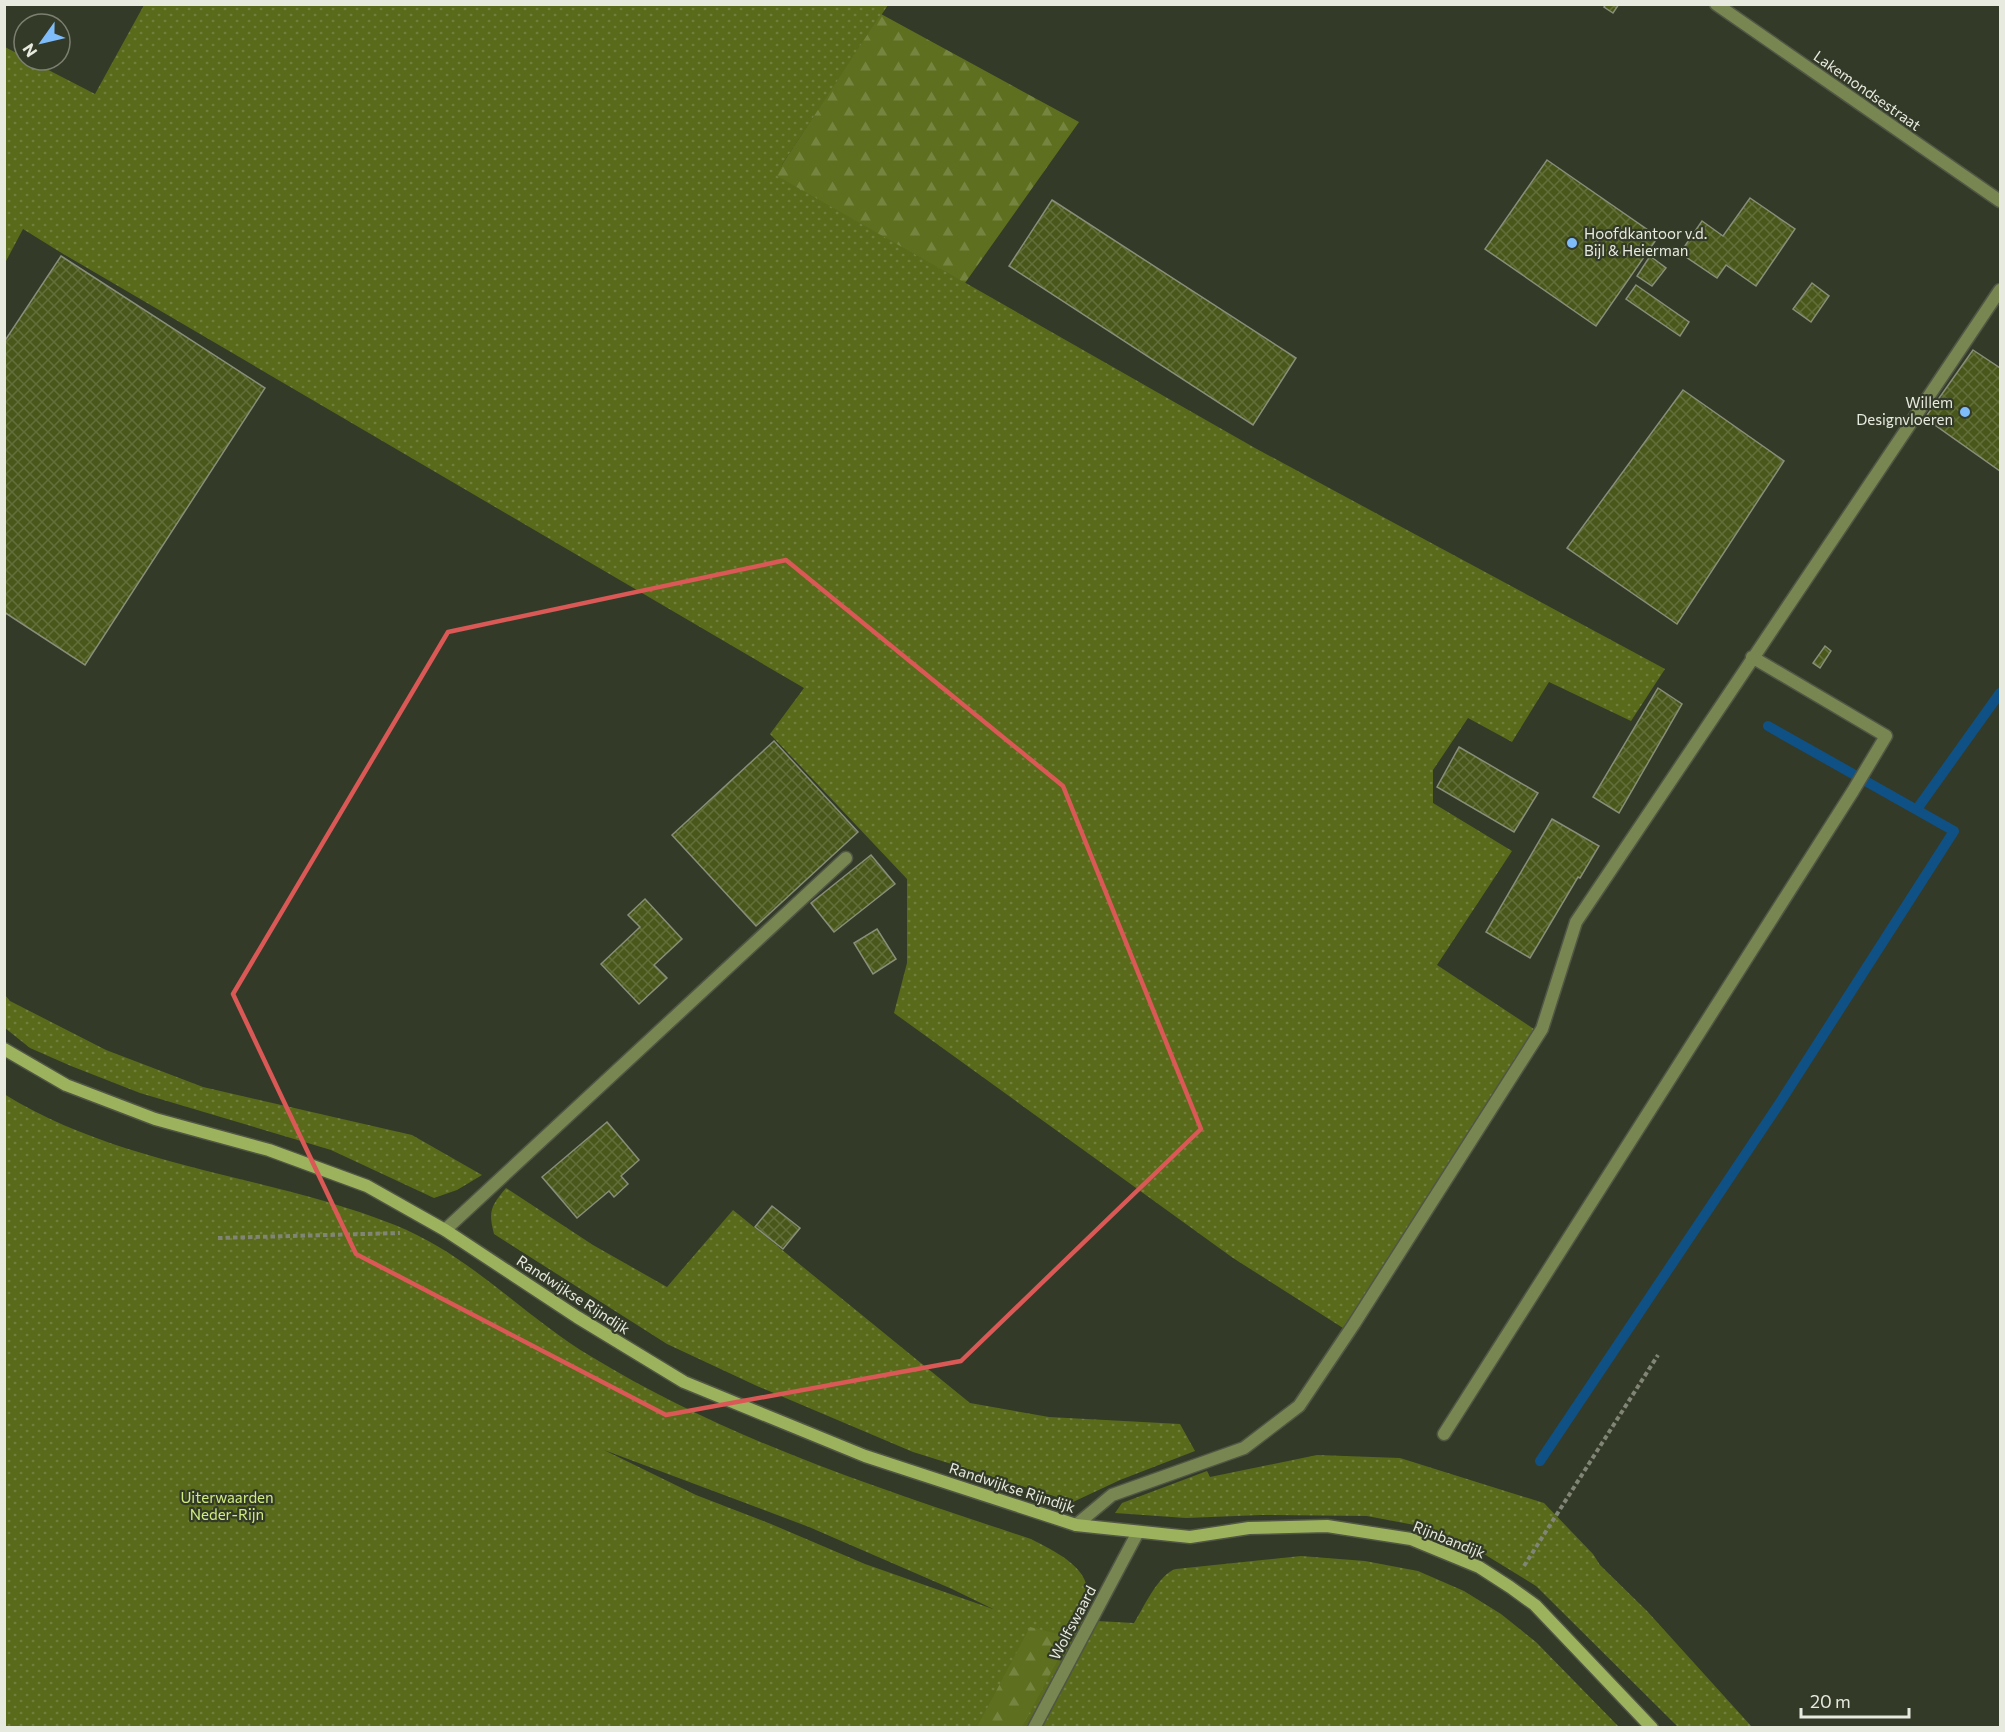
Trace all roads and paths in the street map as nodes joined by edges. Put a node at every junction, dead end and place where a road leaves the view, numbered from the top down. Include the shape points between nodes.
1 (1716, 4) edge
2 (2001, 201) edge
3 (2001, 290) edge
4 (1752, 657) junction
5 (846, 858) dead end
6 (4, 1049) edge
7 (445, 1230) junction
8 (402, 1233) dead end
9 (218, 1238) dead end
10 (1658, 1356) dead end
11 (1444, 1434) dead end
12 (1076, 1525) junction
13 (1138, 1532) junction
14 (1510, 1587) junction
15 (1034, 1728) edge
16 (1652, 1728) edge

1 - 2 street, Lakemondsestraat
3 - 4 street
4 - 11 street via 1886,736
4 - 12 street via 1575,922 1542,1029 1299,1406 1244,1448 1112,1495
5 - 7 street
6 - 7 street, Randwijkse Rijndijk via 66,1085 155,1119 268,1150 367,1186
7 - 12 street, Randwijkse Rijndijk via 684,1382 865,1456
8 - 9 path
10 - 14 path
12 - 13 street, Randwijkse Rijndijk
13 - 14 street, Rijnbandijk via 1190,1537 1250,1528 1327,1526 1411,1539 1479,1567
13 - 15 street, Wolfswaard
14 - 16 street, Rijnbandijk via 1534,1605

